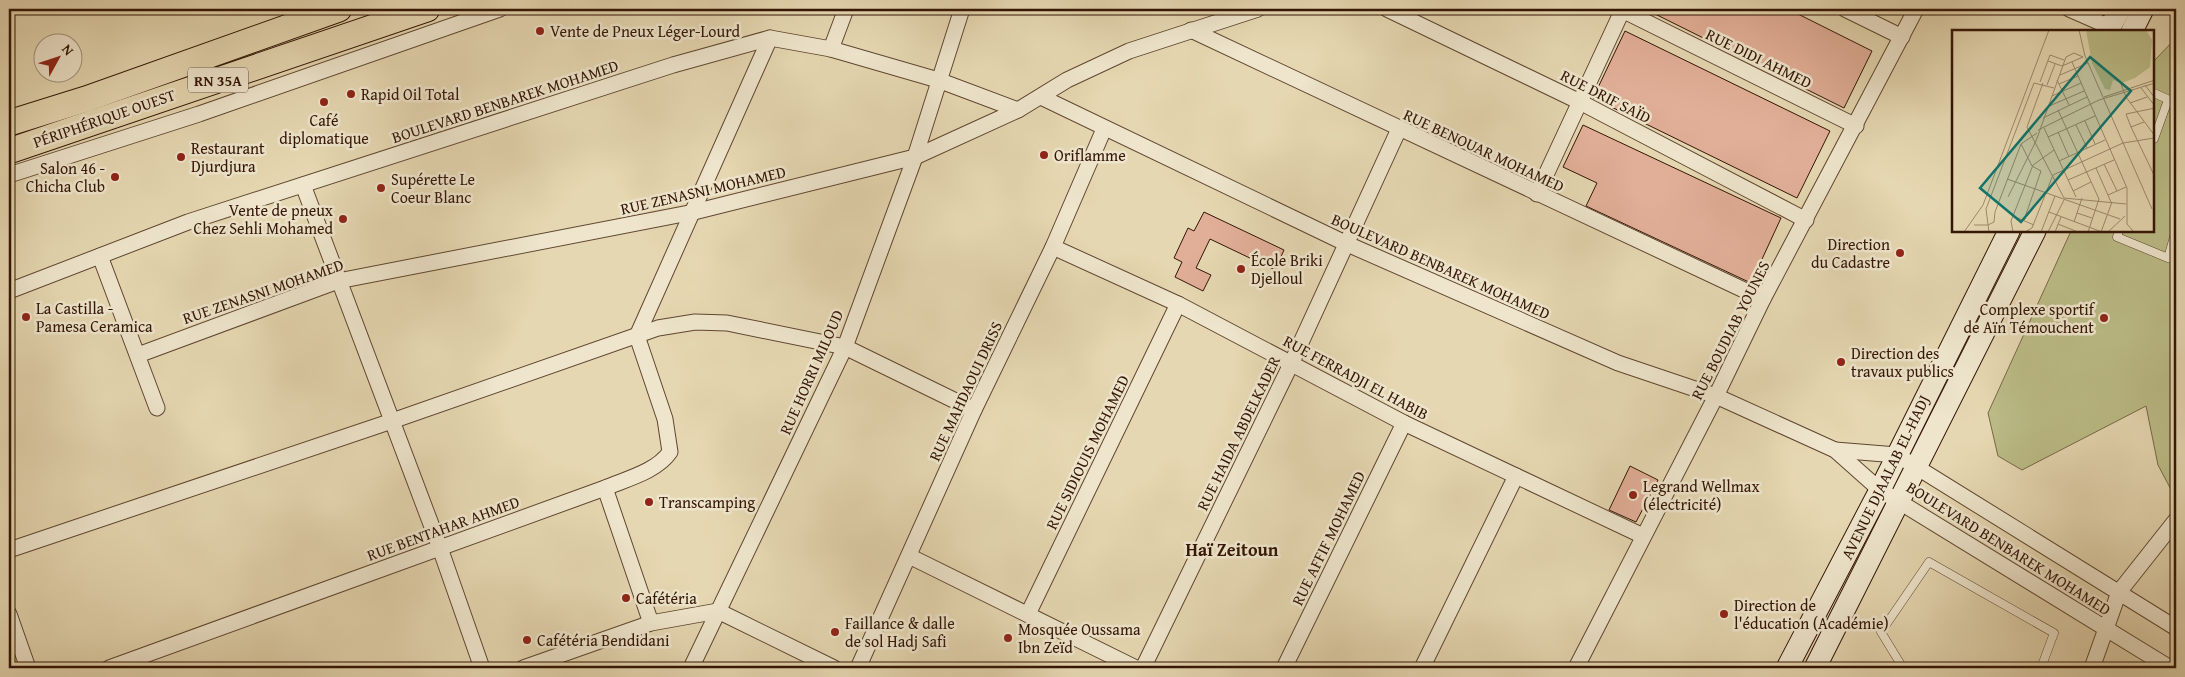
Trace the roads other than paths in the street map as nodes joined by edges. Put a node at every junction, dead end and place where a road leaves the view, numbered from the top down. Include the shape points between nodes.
1 (339, 9) edge
2 (427, 9) edge
3 (500, 9) edge
4 (846, 9) edge
5 (962, 9) edge
6 (1258, 9) edge
7 (1387, 9) edge
8 (1622, 9) edge
9 (1845, 9) edge
10 (1916, 9) edge
11 (2069, 9) edge
12 (2143, 9) edge
13 (2112, 22) edge
14 (1191, 30) junction
15 (2132, 30) edge
16 (1902, 36) junction
17 (770, 38) junction
18 (831, 49) junction
19 (938, 80) junction
20 (2155, 94) edge
21 (1040, 96) junction
22 (2168, 100) junction
23 (1580, 102) junction
24 (2176, 103) edge
25 (1018, 110) junction
26 (9, 123) edge
27 (1856, 126) junction
28 (1104, 129) junction
29 (1399, 129) junction
30 (2155, 136) edge
31 (9, 151) edge
32 (915, 157) junction
33 (9, 175) edge
34 (303, 185) junction
35 (1537, 194) junction
36 (694, 212) junction
37 (1806, 220) junction
38 (2176, 230) edge
39 (2008, 232) edge
40 (2034, 232) edge
41 (2119, 232) edge
42 (1345, 243) junction
43 (1053, 247) junction
44 (100, 256) junction
45 (338, 281) junction
46 (9, 291) edge
47 (1763, 299) junction
48 (1178, 304) junction
49 (637, 336) junction
50 (845, 347) junction
51 (138, 355) junction
52 (1292, 362) junction
53 (1716, 396) junction
54 (156, 408) dead end
55 (974, 410) junction
56 (392, 421) junction
57 (1404, 423) junction
58 (1835, 450) junction
59 (1897, 455) junction
60 (1917, 466) junction
61 (1516, 476) junction
62 (605, 488) junction
63 (1880, 490) junction
64 (1900, 500) junction
65 (2176, 520) edge
66 (1643, 536) junction
67 (440, 548) junction
68 (9, 550) edge
69 (909, 556) junction
70 (2119, 592) junction
71 (718, 611) junction
72 (9, 614) edge
73 (1028, 614) junction
74 (651, 623) junction
75 (2106, 628) junction
76 (2176, 628) edge
77 (28, 668) edge
78 (109, 668) edge
79 (482, 668) edge
80 (523, 668) edge
81 (691, 668) edge
82 (834, 668) edge
83 (858, 668) edge
84 (1136, 668) edge
85 (1143, 668) edge
86 (1284, 668) edge
87 (1422, 668) edge
88 (1576, 668) edge
89 (1787, 668) edge
90 (1815, 668) edge
91 (1903, 668) edge
92 (2041, 668) edge
93 (2092, 668) edge
94 (2170, 668) edge

1 - 26 highway, PÉRIPHÉRIQUE OUEST / RN 35A
2 - 31 highway, PÉRIPHÉRIQUE OUEST / RN 35A
3 - 33 street via 207,111
4 - 18 street
5 - 19 street, RUE HORRI MILOUD
6 - 14 street, RUE ZENASNI MOHAMED
7 - 23 street, RUE DRIF SAÏD
8 - 23 street
8 - 27 street, RUE DIDI AHMED
9 - 16 street
10 - 16 street, RUE BOUDIAB YOUNES
11 - 13 street
12 - 15 main road
14 - 21 street, RUE ZENASNI MOHAMED via 1129,51
14 - 29 street, RUE BENOUAR MOHAMED
16 - 27 street, RUE BOUDIAB YOUNES
17 - 18 street, BOULEVARD BENBAREK MOHAMED
17 - 34 street, BOULEVARD BENBAREK MOHAMED via 672,65
17 - 36 street
18 - 19 street, BOULEVARD BENBAREK MOHAMED
19 - 25 street, BOULEVARD BENBAREK MOHAMED
19 - 32 street, RUE HORRI MILOUD
20 - 22 lane
21 - 25 street, RUE ZENASNI MOHAMED
21 - 28 street, BOULEVARD BENBAREK MOHAMED
22 - 24 lane
22 - 30 lane
23 - 35 street
23 - 37 street, RUE DRIF SAÏD
25 - 32 street, RUE ZENASNI MOHAMED
27 - 37 street, RUE BOUDIAB YOUNES
28 - 42 street, BOULEVARD BENBAREK MOHAMED
28 - 43 street, RUE MAHDAOUI DRISS
29 - 35 street, RUE BENOUAR MOHAMED
29 - 42 street, RUE HAIDA ABDELKADER
32 - 36 street, RUE ZENASNI MOHAMED
32 - 50 street, RUE HORRI MILOUD
34 - 44 street, BOULEVARD BENBAREK MOHAMED via 188,222
34 - 45 street
35 - 47 street, RUE BENOUAR MOHAMED
36 - 45 street, RUE ZENASNI MOHAMED
36 - 49 street
37 - 47 street, RUE BOUDIAB YOUNES
38 - 41 lane via 2168,258 2117,238
39 - 59 main road, AVENUE DJAALAB EL-HADJ
40 - 60 main road, AVENUE DJAALAB EL-HADJ
42 - 52 street, RUE HAIDA ABDELKADER
42 - 53 street, BOULEVARD BENBAREK MOHAMED via 1618,364
43 - 48 street, RUE FERRADJI EL HABIB
43 - 55 street, RUE MAHDAOUI DRISS
44 - 46 street, BOULEVARD BENBAREK MOHAMED
44 - 51 street
45 - 51 street, RUE ZENASNI MOHAMED
45 - 56 street
47 - 53 street, RUE BOUDIAB YOUNES
48 - 52 street, RUE FERRADJI EL HABIB
48 - 73 street, RUE SIDIOUIS MOHAMED
49 - 50 street via 658,328 695,322 727,323
49 - 56 street
49 - 62 street, RUE BENTAHAR AHMED via 665,419 670,452 665,460 651,468
50 - 55 street
50 - 71 street, RUE HORRI MILOUD
51 - 54 street
52 - 57 street, RUE FERRADJI EL HABIB
52 - 85 street, RUE HAIDA ABDELKADER
53 - 58 street, BOULEVARD BENBAREK MOHAMED
53 - 66 street, RUE BOUDIAB YOUNES
55 - 69 street, RUE MAHDAOUI DRISS
56 - 67 street
56 - 68 street
57 - 61 street, RUE FERRADJI EL HABIB
57 - 86 street, RUE AFFIF MOHAMED
58 - 59 street, BOULEVARD BENBAREK MOHAMED
58 - 63 street, BOULEVARD BENBAREK MOHAMED
59 - 60 street, BOULEVARD BENBAREK MOHAMED
59 - 63 main road, AVENUE DJAALAB EL-HADJ
60 - 64 main road, AVENUE DJAALAB EL-HADJ
60 - 70 street, BOULEVARD BENBAREK MOHAMED
61 - 66 street, RUE FERRADJI EL HABIB
61 - 87 street
62 - 67 street, RUE BENTAHAR AHMED
62 - 74 street
63 - 64 street, BOULEVARD BENBAREK MOHAMED
63 - 89 main road, AVENUE DJAALAB EL-HADJ
64 - 75 street, BOULEVARD BENBAREK MOHAMED
64 - 90 main road, AVENUE DJAALAB EL-HADJ
65 - 70 street
66 - 88 street, RUE BOUDIAB YOUNES
67 - 78 street, RUE BENTAHAR AHMED
67 - 79 street
69 - 73 street
69 - 83 street, RUE MAHDAOUI DRISS
70 - 75 street
70 - 76 street, BOULEVARD BENBAREK MOHAMED
71 - 74 street
71 - 81 street, RUE HORRI MILOUD
71 - 82 street
72 - 77 street
73 - 84 street
74 - 80 street
75 - 93 street
75 - 94 street, BOULEVARD BENBAREK MOHAMED
91 - 92 lane via 1881,632 1929,562 2054,633

